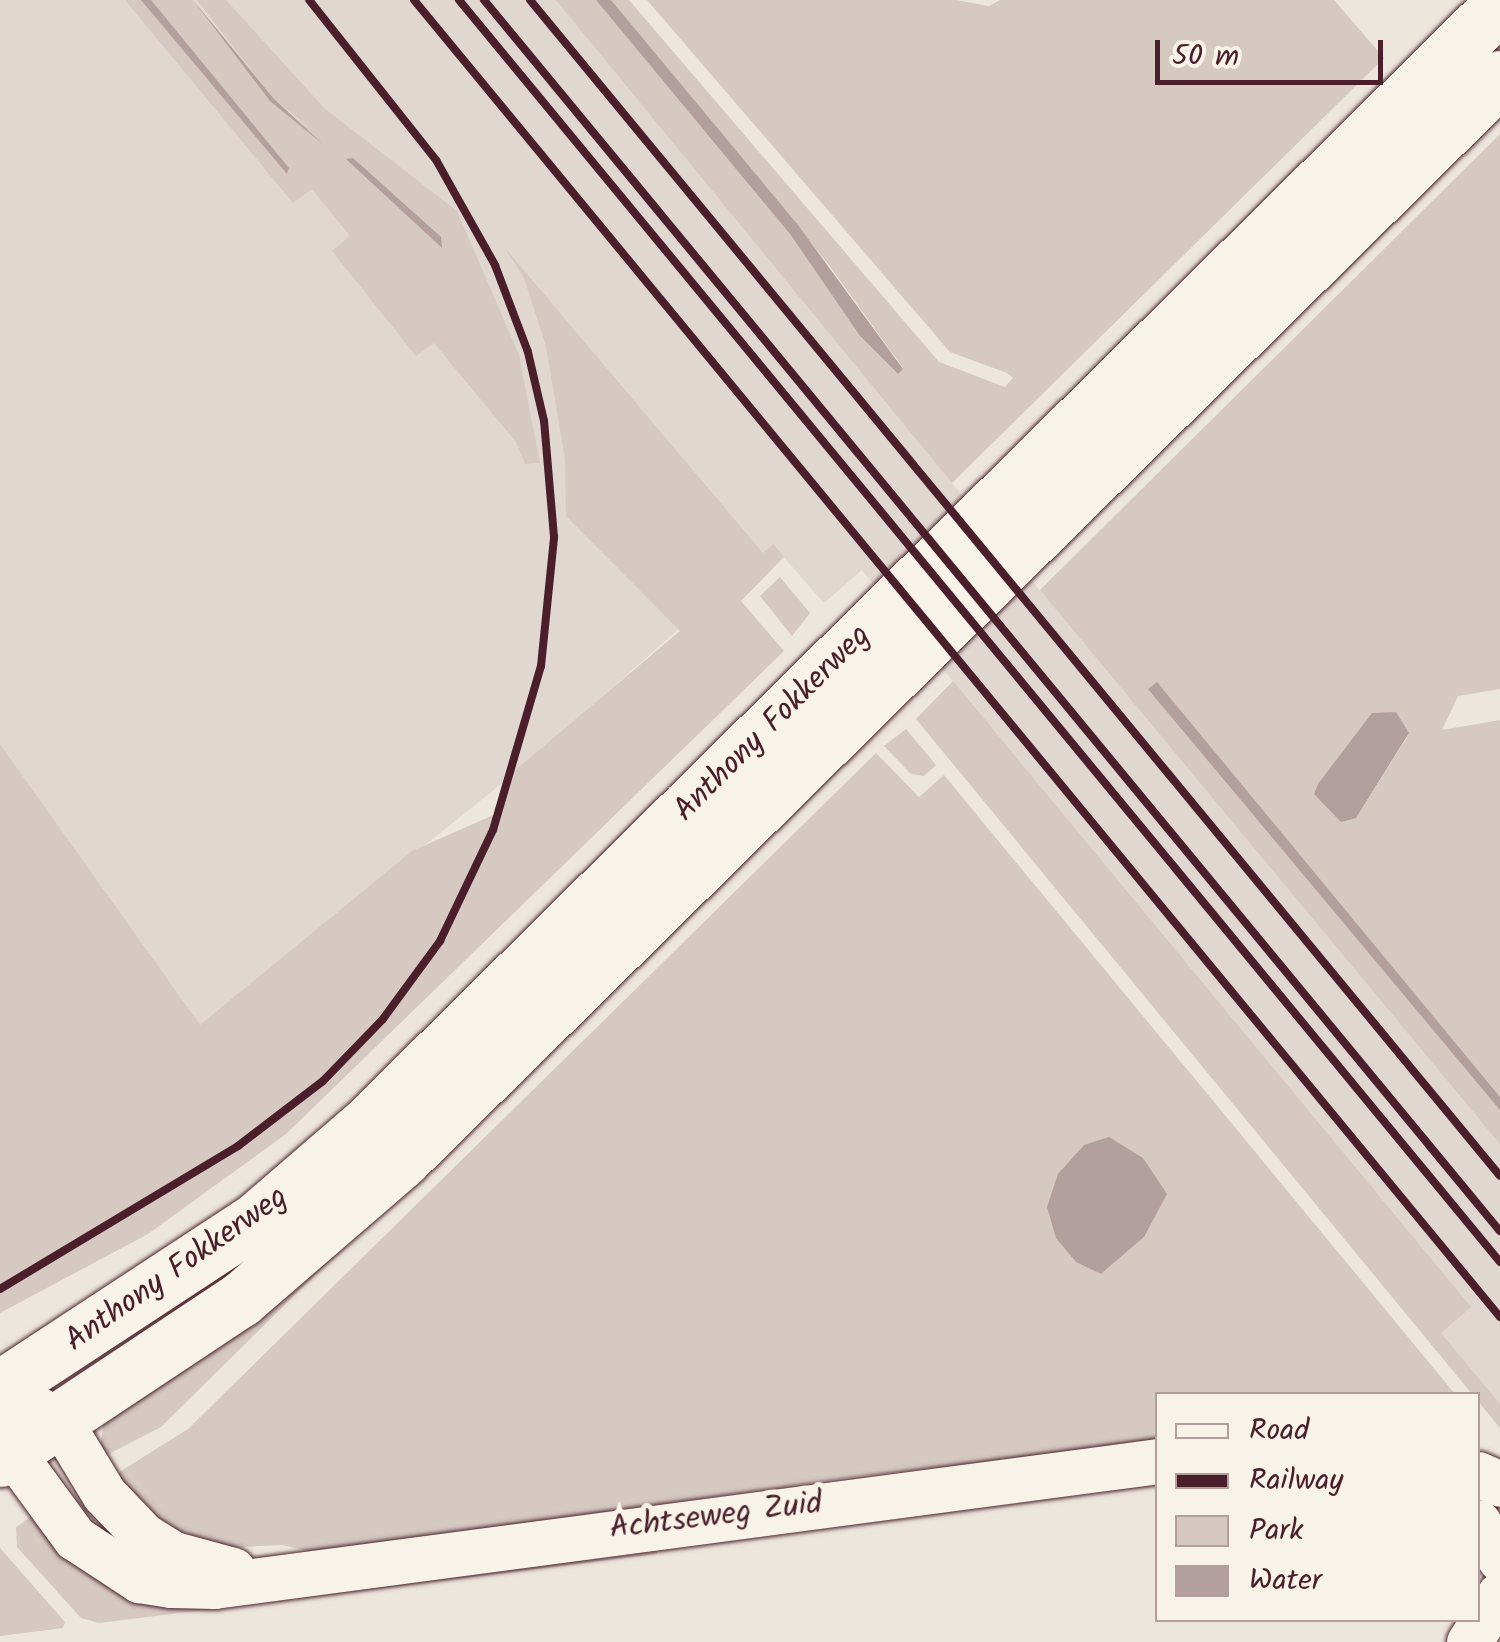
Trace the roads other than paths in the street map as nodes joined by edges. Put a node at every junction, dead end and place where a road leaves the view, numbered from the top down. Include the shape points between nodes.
1 (1500, 5) edge
2 (1500, 78) edge
3 (0, 1388) edge
4 (61, 1422) junction
5 (6, 1455) edge
6 (1155, 1461) edge
7 (1480, 1525) edge
8 (1500, 1559) edge
9 (274, 1574) junction
10 (1500, 1596) edge
11 (1469, 1642) edge

1 - 3 main road, Anthony Fokkerweg via 367,1124 257,1219
2 - 4 main road, Anthony Fokkerweg via 403,1158 241,1299
3 - 4 street, Achtseweg Zuid
3 - 5 street, Achtseweg Zuid
4 - 5 main road, Anthony Fokkerweg
4 - 9 street, Achtseweg Zuid via 104,1494 143,1536 205,1566
5 - 9 street, Achtseweg Zuid via 75,1538 139,1580 214,1586
6 - 9 street, Achtseweg Zuid
7 - 8 street
8 - 10 street
10 - 11 street

